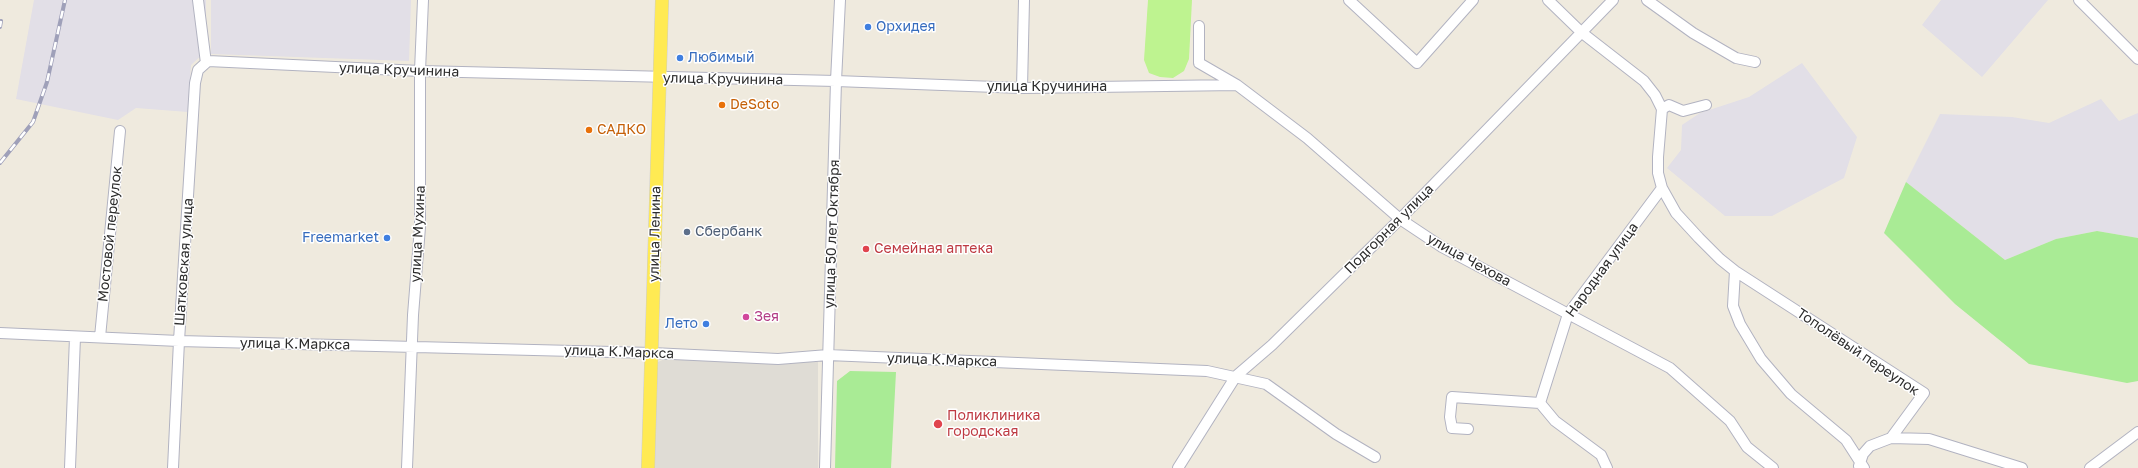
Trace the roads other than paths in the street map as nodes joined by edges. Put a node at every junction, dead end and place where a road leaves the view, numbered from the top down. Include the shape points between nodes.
1 (198, 0) edge
2 (423, 0) edge
3 (662, 0) edge
4 (840, 0) edge
5 (1024, 0) edge
6 (1349, 0) edge
7 (1473, 0) edge
8 (1548, 0) edge
9 (1613, 0) edge
10 (1647, 0) edge
11 (2079, 0) edge
12 (1199, 26) dead end
13 (1581, 32) junction
14 (2138, 59) edge
15 (207, 62) junction
16 (1756, 62) dead end
17 (420, 71) junction
18 (659, 78) junction
19 (836, 82) junction
20 (1237, 85) junction
21 (1022, 88) junction
22 (1706, 105) dead end
23 (1662, 109) junction
24 (120, 131) dead end
25 (1662, 188) junction
26 (1400, 219) junction
27 (1735, 271) junction
28 (1568, 314) junction
29 (0, 333) edge
30 (75, 337) junction
31 (100, 337) junction
32 (179, 341) junction
33 (413, 346) junction
34 (652, 353) junction
35 (828, 355) junction
36 (1236, 376) junction
37 (1540, 403) junction
38 (1468, 429) dead end
39 (2138, 432) edge
40 (1891, 438) junction
41 (1375, 457) dead end
42 (1861, 466) edge
43 (70, 468) edge
44 (173, 468) edge
45 (407, 468) edge
46 (648, 468) edge
47 (825, 468) edge
48 (1178, 468) edge
49 (1607, 468) edge
50 (1773, 468) edge
51 (2022, 468) edge
52 (2090, 468) edge

1 - 15 street
2 - 17 street, улица Мухина
3 - 18 main road, улица Ленина
4 - 19 street, улица 50 лет Октября
5 - 21 street
6 - 7 street via 1417,63
8 - 13 street
9 - 13 street, Подгорная улица
10 - 16 street via 1693,33 1736,58
11 - 14 street
12 - 20 street, улица Чехова via 1199,62
13 - 23 street via 1644,81
13 - 26 street, Подгорная улица
15 - 17 street, улица Кручинина
15 - 32 street, Шатковская улица via 198,70 195,83
17 - 18 street, улица Кручинина
17 - 33 street, улица Мухина via 420,227
18 - 19 street, улица Кручинина
18 - 34 main road, улица Ленина
19 - 21 street, улица Кручинина
19 - 35 street, улица 50 лет Октября
20 - 21 street, улица Кручинина
20 - 26 street, улица Чехова via 1307,138
22 - 23 street via 1683,111 1669,105
23 - 25 street via 1658,157 1658,173
24 - 31 street, Мостовой переулок
25 - 27 street via 1676,213
25 - 28 street, Народная улица
26 - 28 street, улица Чехова via 1442,247
26 - 36 street, Подгорная улица via 1272,345
27 - 40 street, Тополёвый переулок via 1924,393
27 - 42 street via 1733,306 1740,324 1761,359 1791,394 1846,440
28 - 37 street, Народная улица
28 - 50 street, улица Чехова via 1670,368 1730,421 1747,447
29 - 30 street, улица К.Маркса
30 - 31 street, улица К.Маркса
30 - 43 street
31 - 32 street, улица К.Маркса
32 - 33 street, улица К.Маркса
32 - 44 street, Шатковская улица
33 - 34 street, улица К.Маркса
33 - 45 street, улица Мухина
34 - 35 street, улица К.Маркса via 778,359
34 - 46 main road, улица Ленина
35 - 36 street, улица К.Маркса via 1207,371
35 - 47 street, улица 50 лет Октября
36 - 41 street, улица К.Маркса via 1266,384 1336,434
36 - 48 street, Подгорная улица
37 - 38 street via 1452,397 1452,428
37 - 49 street via 1555,421 1601,455
39 - 52 street
40 - 42 street via 1870,446 1863,454
40 - 51 street via 1929,439

